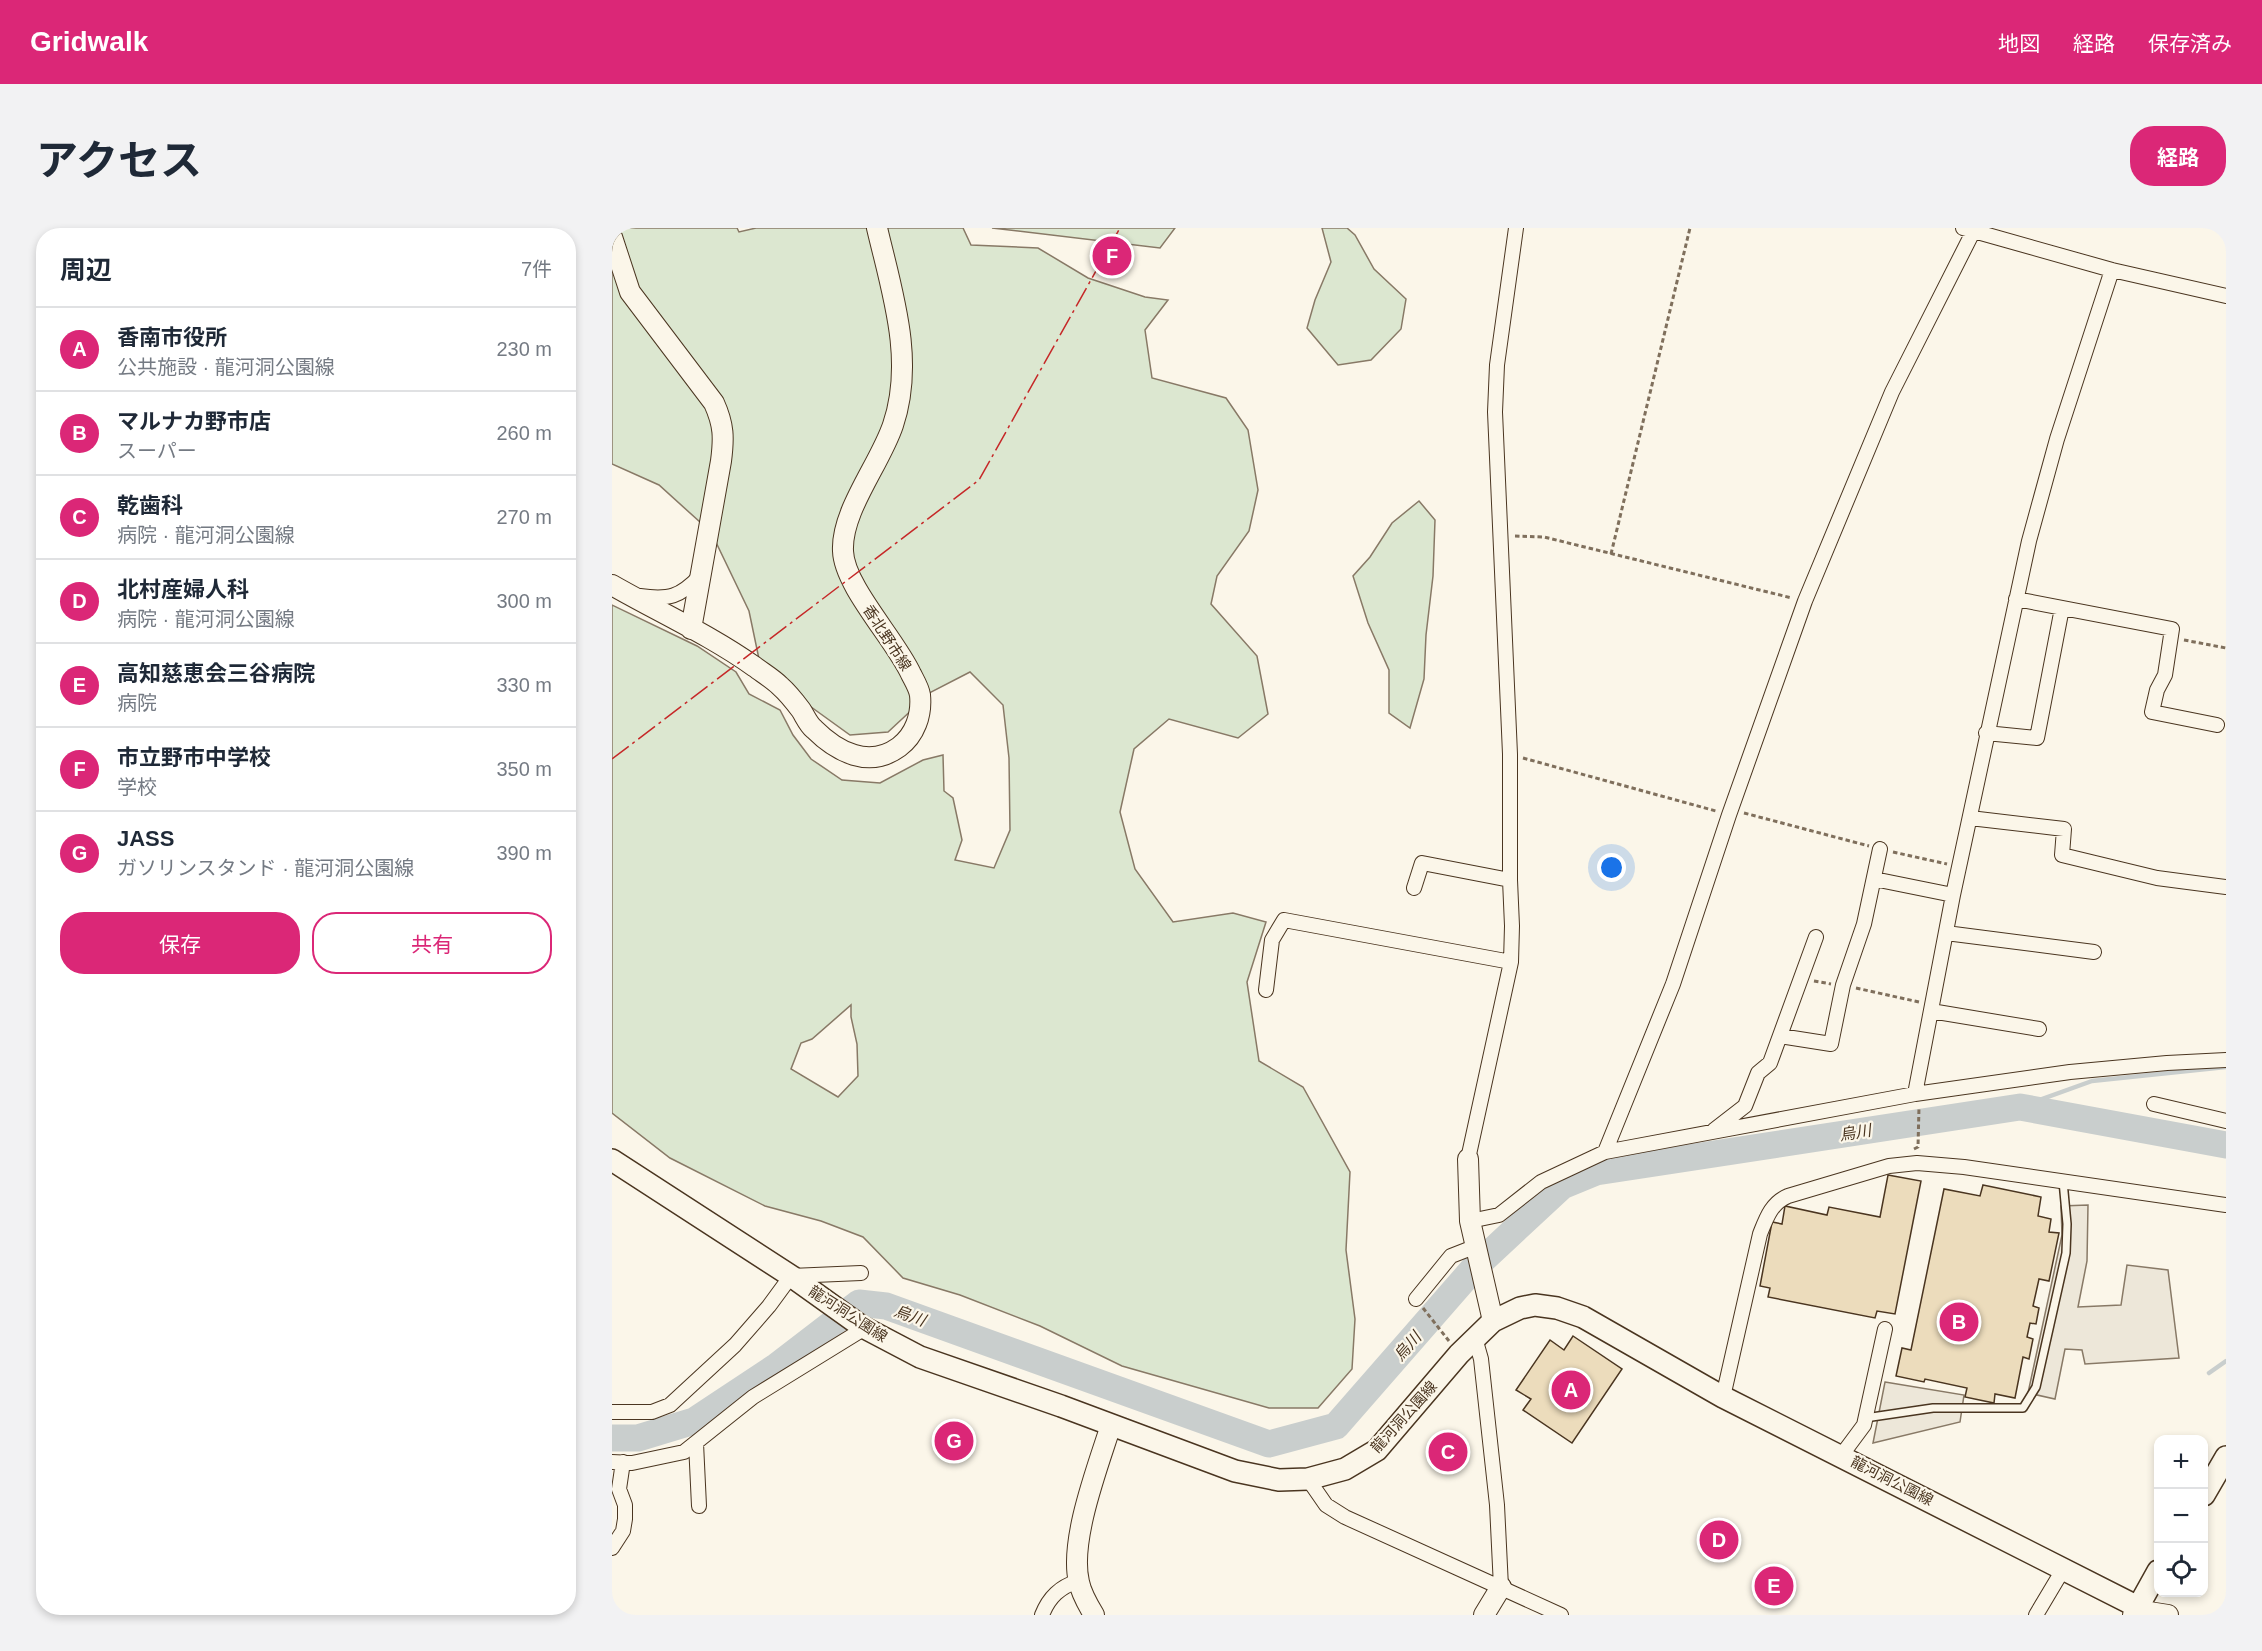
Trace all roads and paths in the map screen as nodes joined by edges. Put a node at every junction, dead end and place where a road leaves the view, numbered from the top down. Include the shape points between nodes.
1 (877, 228) edge
2 (1516, 228) edge
3 (1689, 228) edge
4 (1971, 229) edge
5 (612, 237) edge
6 (2112, 270) junction
7 (2226, 296) edge
8 (1501, 536) junction
9 (1611, 554) junction
10 (700, 575) junction
11 (621, 590) edge
12 (2016, 599) junction
13 (1805, 601) junction
14 (2062, 608) junction
15 (691, 628) junction
16 (2171, 637) junction
17 (2226, 648) edge
18 (2217, 725) dead end
19 (1986, 733) junction
20 (1510, 754) junction
21 (1730, 812) junction
22 (1970, 818) junction
23 (1880, 849) junction
24 (1959, 867) junction
25 (1874, 879) junction
26 (1510, 880) junction
27 (2226, 887) edge
28 (1414, 888) dead end
29 (1953, 895) junction
30 (1946, 933) junction
31 (1816, 937) dead end
32 (2094, 952) dead end
33 (1510, 962) junction
34 (1801, 978) junction
35 (1843, 986) junction
36 (1266, 990) dead end
37 (1931, 1008) junction
38 (2039, 1029) dead end
39 (1780, 1036) junction
40 (2226, 1060) edge
41 (1917, 1094) junction
42 (2154, 1104) dead end
43 (2226, 1121) edge
44 (1713, 1132) junction
45 (1918, 1147) dead end
46 (1605, 1152) junction
47 (1468, 1159) joint
48 (612, 1160) edge
49 (2063, 1181) junction
50 (2226, 1204) edge
51 (1470, 1221) junction
52 (1474, 1246) junction
53 (861, 1273) dead end
54 (791, 1276) junction
55 (1420, 1304) joint
56 (1491, 1312) junction
57 (863, 1327) junction
58 (1885, 1329) dead end
59 (1475, 1338) junction
60 (1450, 1343) dead end
61 (1723, 1397) junction
62 (612, 1412) edge
63 (1865, 1418) junction
64 (1111, 1425) junction
65 (696, 1443) junction
66 (1841, 1456) junction
67 (2226, 1457) edge
68 (617, 1462) edge
69 (1308, 1479) junction
70 (2207, 1489) edge
71 (699, 1506) dead end
72 (612, 1548) edge
73 (2064, 1568) junction
74 (2154, 1578) edge
75 (1078, 1581) junction
76 (1501, 1587) junction
77 (2135, 1611) edge
78 (1042, 1615) edge
79 (1094, 1615) edge
80 (1484, 1615) edge
81 (1561, 1615) edge
82 (2036, 1615) edge
83 (2168, 1615) edge

1 - 15 main road, 香北野市線 via 898,317 902,380 893,426 846,525 843,552 855,586 902,655 920,693 915,730 893,751 881,755 868,758 845,753 812,728 780,686
2 - 8 street via 1496,386
3 - 9 path
4 - 6 street
4 - 13 street via 1892,392
5 - 10 main road via 630,292 714,403 720,417 724,436 721,461
6 - 7 street
6 - 12 street via 2057,439
8 - 9 path via 1544,537
8 - 20 street
9 - 13 path
10 - 11 street via 680,595 656,598
10 - 15 main road
11 - 15 main road, 香北野市線
12 - 14 street
12 - 19 street
13 - 21 street
14 - 16 street via 2172,629
14 - 19 street via 2037,738
16 - 17 path
16 - 18 street via 2165,675 2152,712
19 - 22 street
20 - 21 path
20 - 26 street
21 - 23 path
21 - 46 street via 1673,984
22 - 24 street
22 - 27 street via 2064,829 2062,855 2157,878
23 - 24 path
23 - 25 street
24 - 29 street
25 - 29 street
25 - 35 street
26 - 28 street via 1422,863
26 - 33 street
29 - 30 street
30 - 32 street
30 - 37 street
31 - 34 street
33 - 36 street via 1284,920 1272,940
33 - 47 street
34 - 35 path
34 - 39 street
35 - 37 path
35 - 39 street via 1832,1044
37 - 38 street
37 - 41 street
39 - 44 street via 1770,1063 1758,1073 1745,1106
40 - 41 street via 2070,1072
41 - 44 street
41 - 45 path
42 - 43 street
44 - 46 street
46 - 51 street via 1541,1182 1498,1215
47 - 51 main road
48 - 54 main road, 龍河洞公園線
49 - 50 street
49 - 61 street via 1917,1163 1889,1166 1780,1199 1768,1213 1760,1234
49 - 63 lane via 2066,1253 2037,1387 2023,1408 1933,1408
51 - 52 main road
52 - 55 street via 1451,1256
52 - 56 main road
53 - 54 street
54 - 57 main road, 龍河洞公園線
54 - 62 street via 735,1345 670,1404 652,1412
55 - 60 path
56 - 59 main road, 龍河洞公園線
56 - 61 main road, 龍河洞公園線 via 1535,1305 1583,1317
57 - 64 main road, 龍河洞公園線 via 920,1357
57 - 65 street via 753,1397
58 - 63 street
59 - 69 main road, 龍河洞公園線 via 1377,1450 1346,1469
59 - 76 street via 1481,1359 1497,1505
61 - 66 main road, 龍河洞公園線
63 - 66 street
64 - 69 main road, 龍河洞公園線 via 1235,1471 1279,1480
64 - 75 main road via 1081,1531
65 - 68 street via 665,1458
65 - 71 street
66 - 73 main road, 龍河洞公園線
67 - 70 main road
68 - 72 street via 625,1519 623,1531
69 - 76 street via 1326,1505 1345,1517
73 - 77 main road, 龍河洞公園線
73 - 82 street
74 - 77 main road
75 - 78 street via 1057,1592
75 - 79 main road
76 - 80 main road
76 - 81 street
77 - 83 main road

